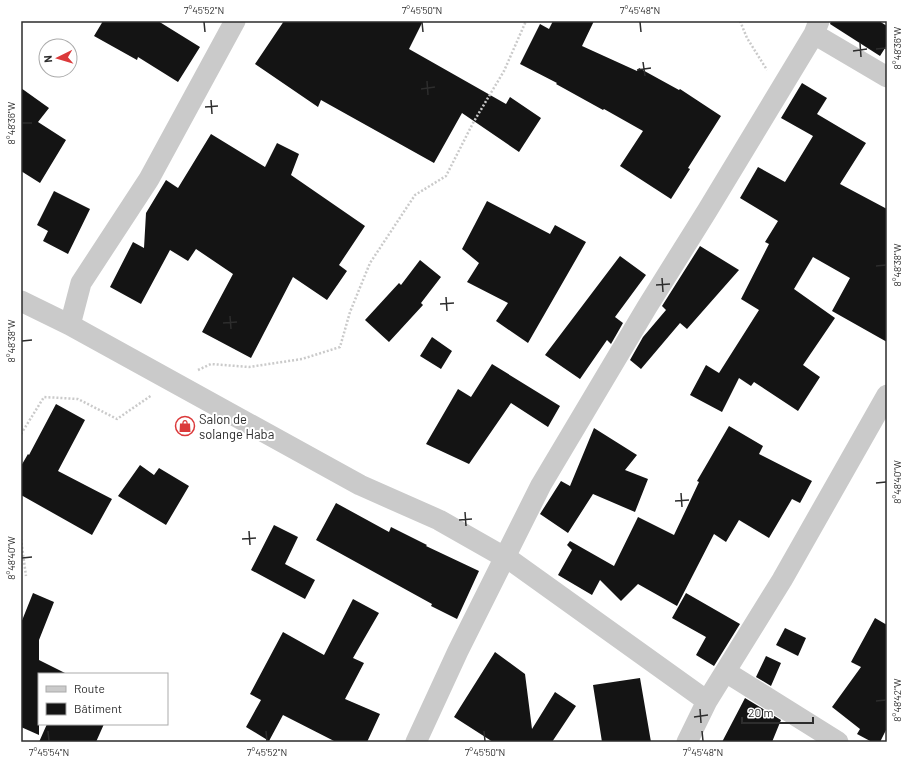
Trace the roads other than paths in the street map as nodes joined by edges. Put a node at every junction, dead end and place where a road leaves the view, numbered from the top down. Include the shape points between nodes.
1 (235, 21) edge
2 (817, 28) edge
3 (887, 77) edge
4 (21, 301) edge
5 (70, 325) junction
6 (887, 395) edge
7 (504, 557) junction
8 (726, 672) junction
9 (707, 702) junction
10 (416, 742) edge
11 (687, 742) edge
12 (838, 742) edge

1 - 5 street via 149,179 81,283
2 - 3 street
2 - 7 street via 545,478
4 - 5 street
5 - 7 street via 360,485 439,520
6 - 8 street via 782,580
7 - 9 street
7 - 10 street
8 - 9 street
8 - 12 street
9 - 11 street

